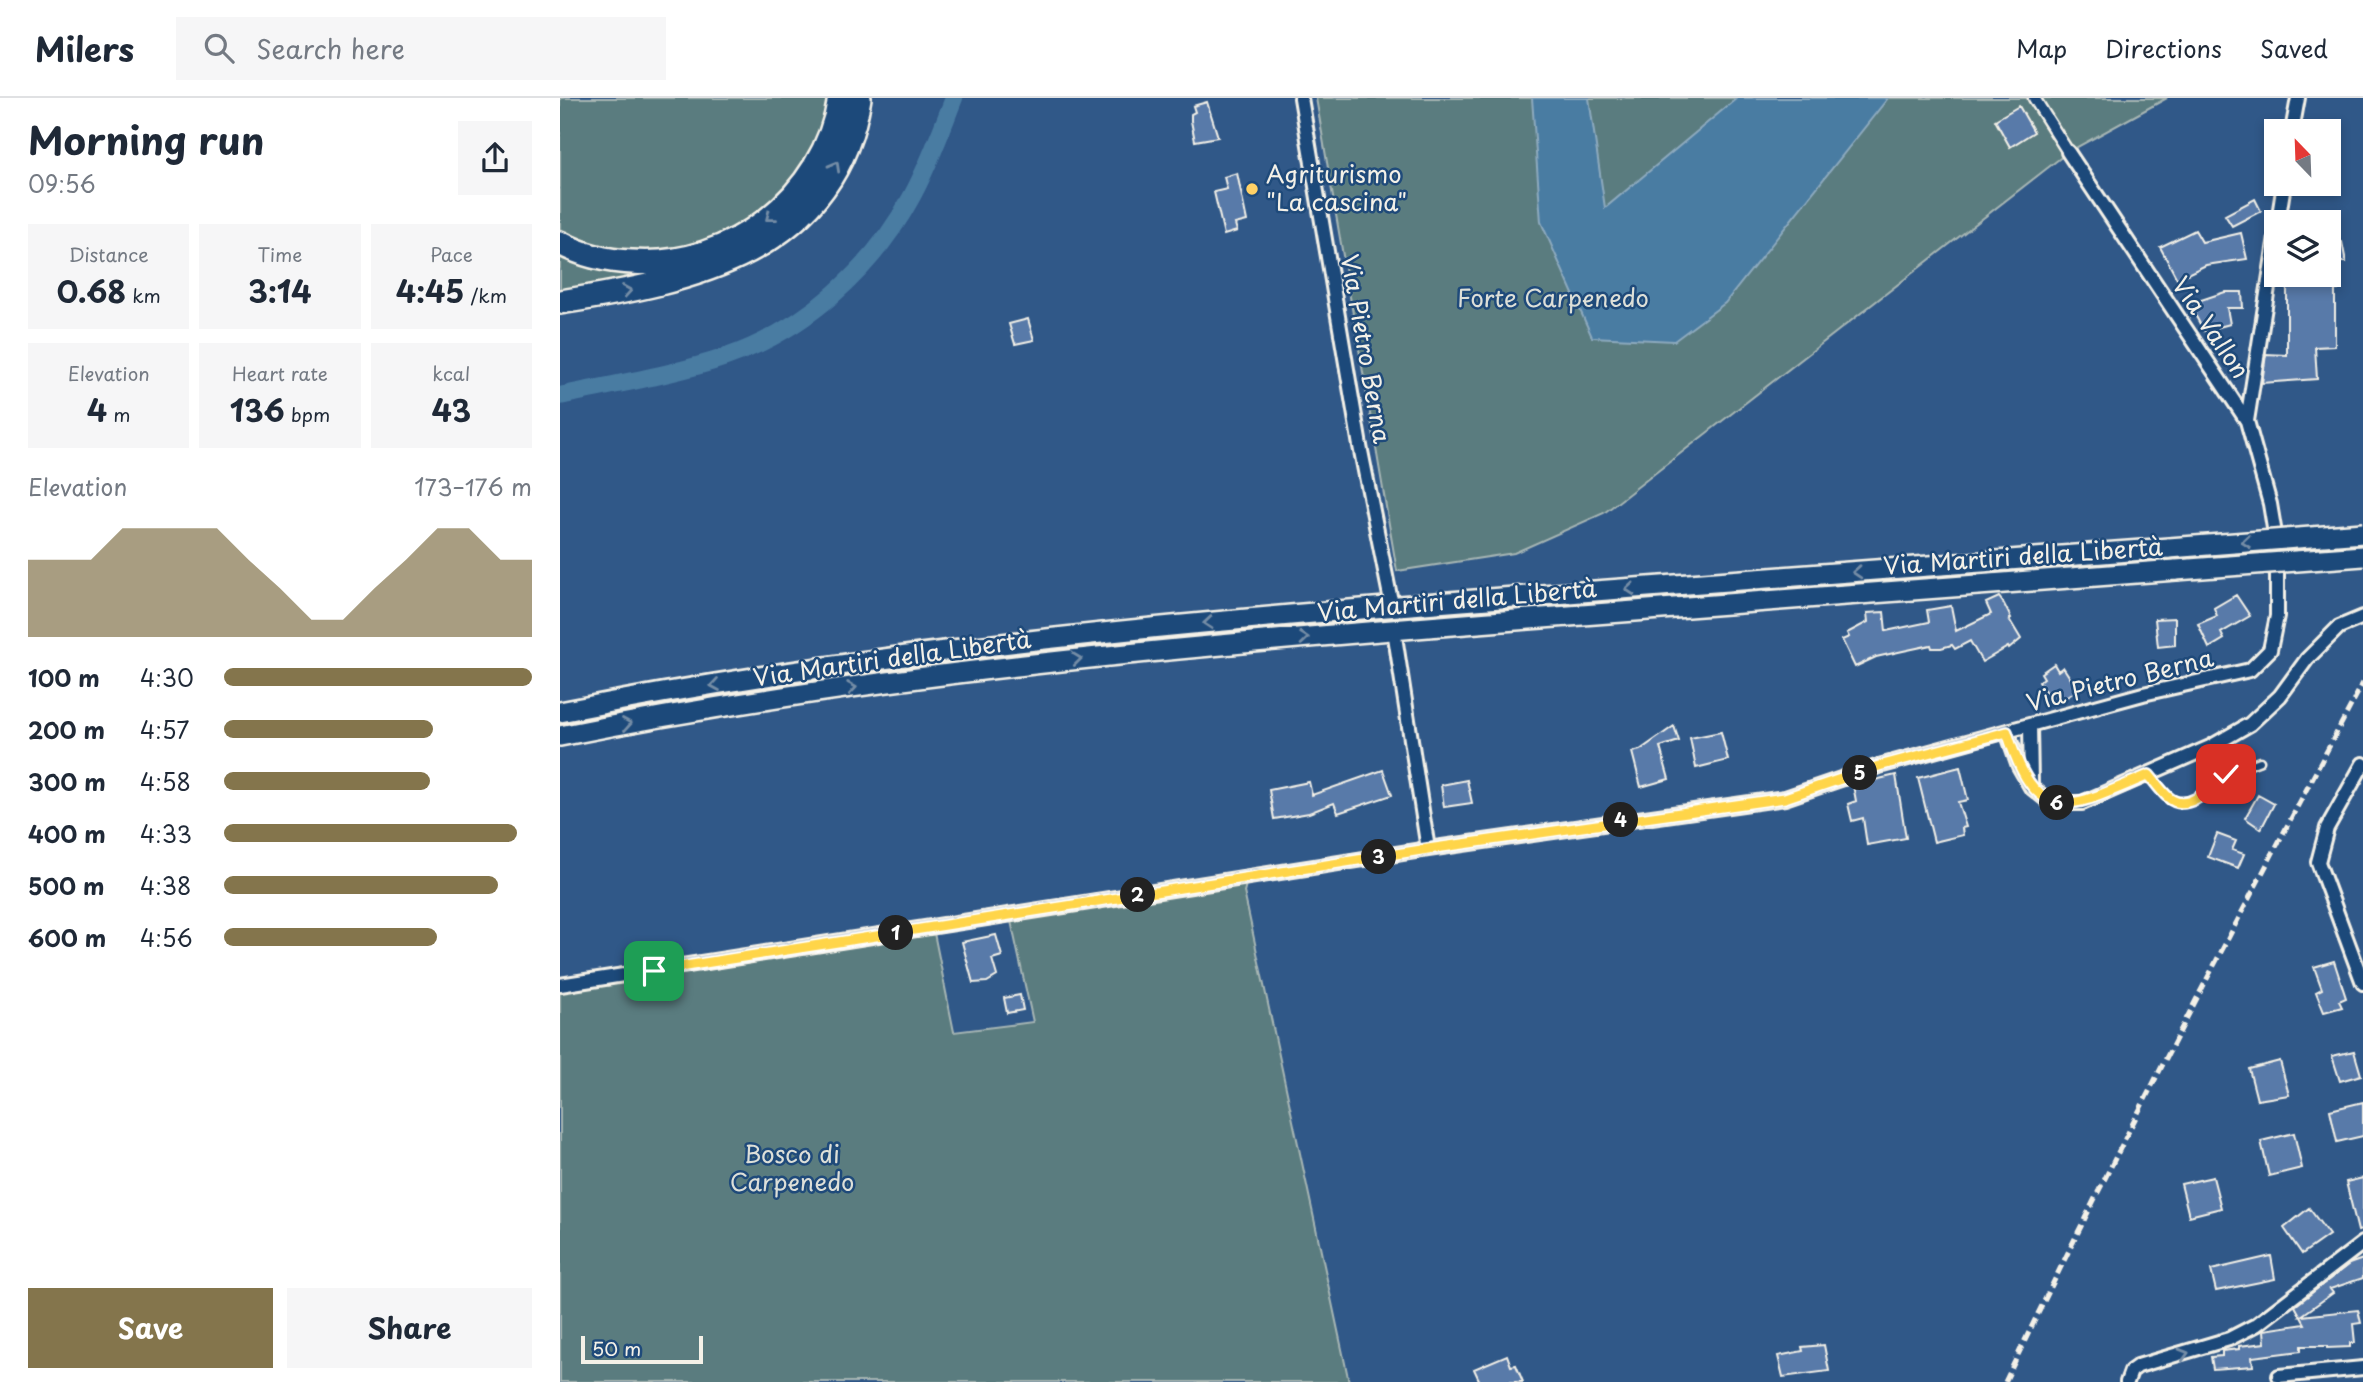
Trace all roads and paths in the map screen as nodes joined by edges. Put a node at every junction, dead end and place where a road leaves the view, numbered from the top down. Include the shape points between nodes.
1 (840, 98) edge
2 (859, 98) edge
3 (1301, 98) edge
4 (2034, 98) edge
5 (2298, 98) edge
6 (2294, 119) edge
7 (2068, 152) joint
8 (560, 243) edge
9 (2268, 287) edge
10 (560, 302) edge
11 (2247, 421) junction
12 (2363, 533) edge
13 (2363, 556) edge
14 (1392, 607) junction
15 (2363, 617) edge
16 (1394, 630) junction
17 (560, 712) edge
18 (2030, 725) junction
19 (2007, 732) junction
20 (560, 736) edge
21 (2260, 761) dead end
22 (2363, 764) edge
23 (2149, 775) junction
24 (2031, 787) junction
25 (1428, 849) junction
26 (2363, 983) edge
27 (560, 985) edge
28 (2363, 1243) edge
29 (2363, 1368) edge
30 (2279, 1376) dead end
31 (2127, 1382) edge

1 -> 8 highway via 826,148 801,189 769,218 730,243 675,262 645,263 591,256
10 -> 2 highway via 664,283 733,260 762,244 805,209 823,187 848,142
3 - 14 street, Via Pietro Berna
4 - 7 street, Via Vallon
5 - 6 street
7 - 11 street, Via Vallon
9 - 11 street, Via Vallon
11 - 18 street, Via Pietro Berna via 2277,546 2277,617 2270,650 2250,670
12 -> 14 main road, Via Martiri della Libertà, bridge
13 - 16 main road, Via Martiri della Libertà, bridge
14 -> 17 main road, Via Martiri della Libertà via 960,649
15 - 23 street via 2339,627 2250,724
20 -> 16 main road, Via Martiri della Libertà via 962,672
16 - 25 street
18 - 19 street, Via Pietro Berna
18 - 24 street
19 - 24 street
19 - 25 street, Via Pietro Berna via 1879,766 1785,798
21 - 23 lane via 2226,774 2199,797 2184,803 2170,800
22 - 26 street via 2327,828 2318,862
23 - 24 street via 2081,803 2051,803
25 - 27 street, Via Pietro Berna
31 -> 28 street via 2138,1366 2229,1339 2256,1325
29 - 30 street

